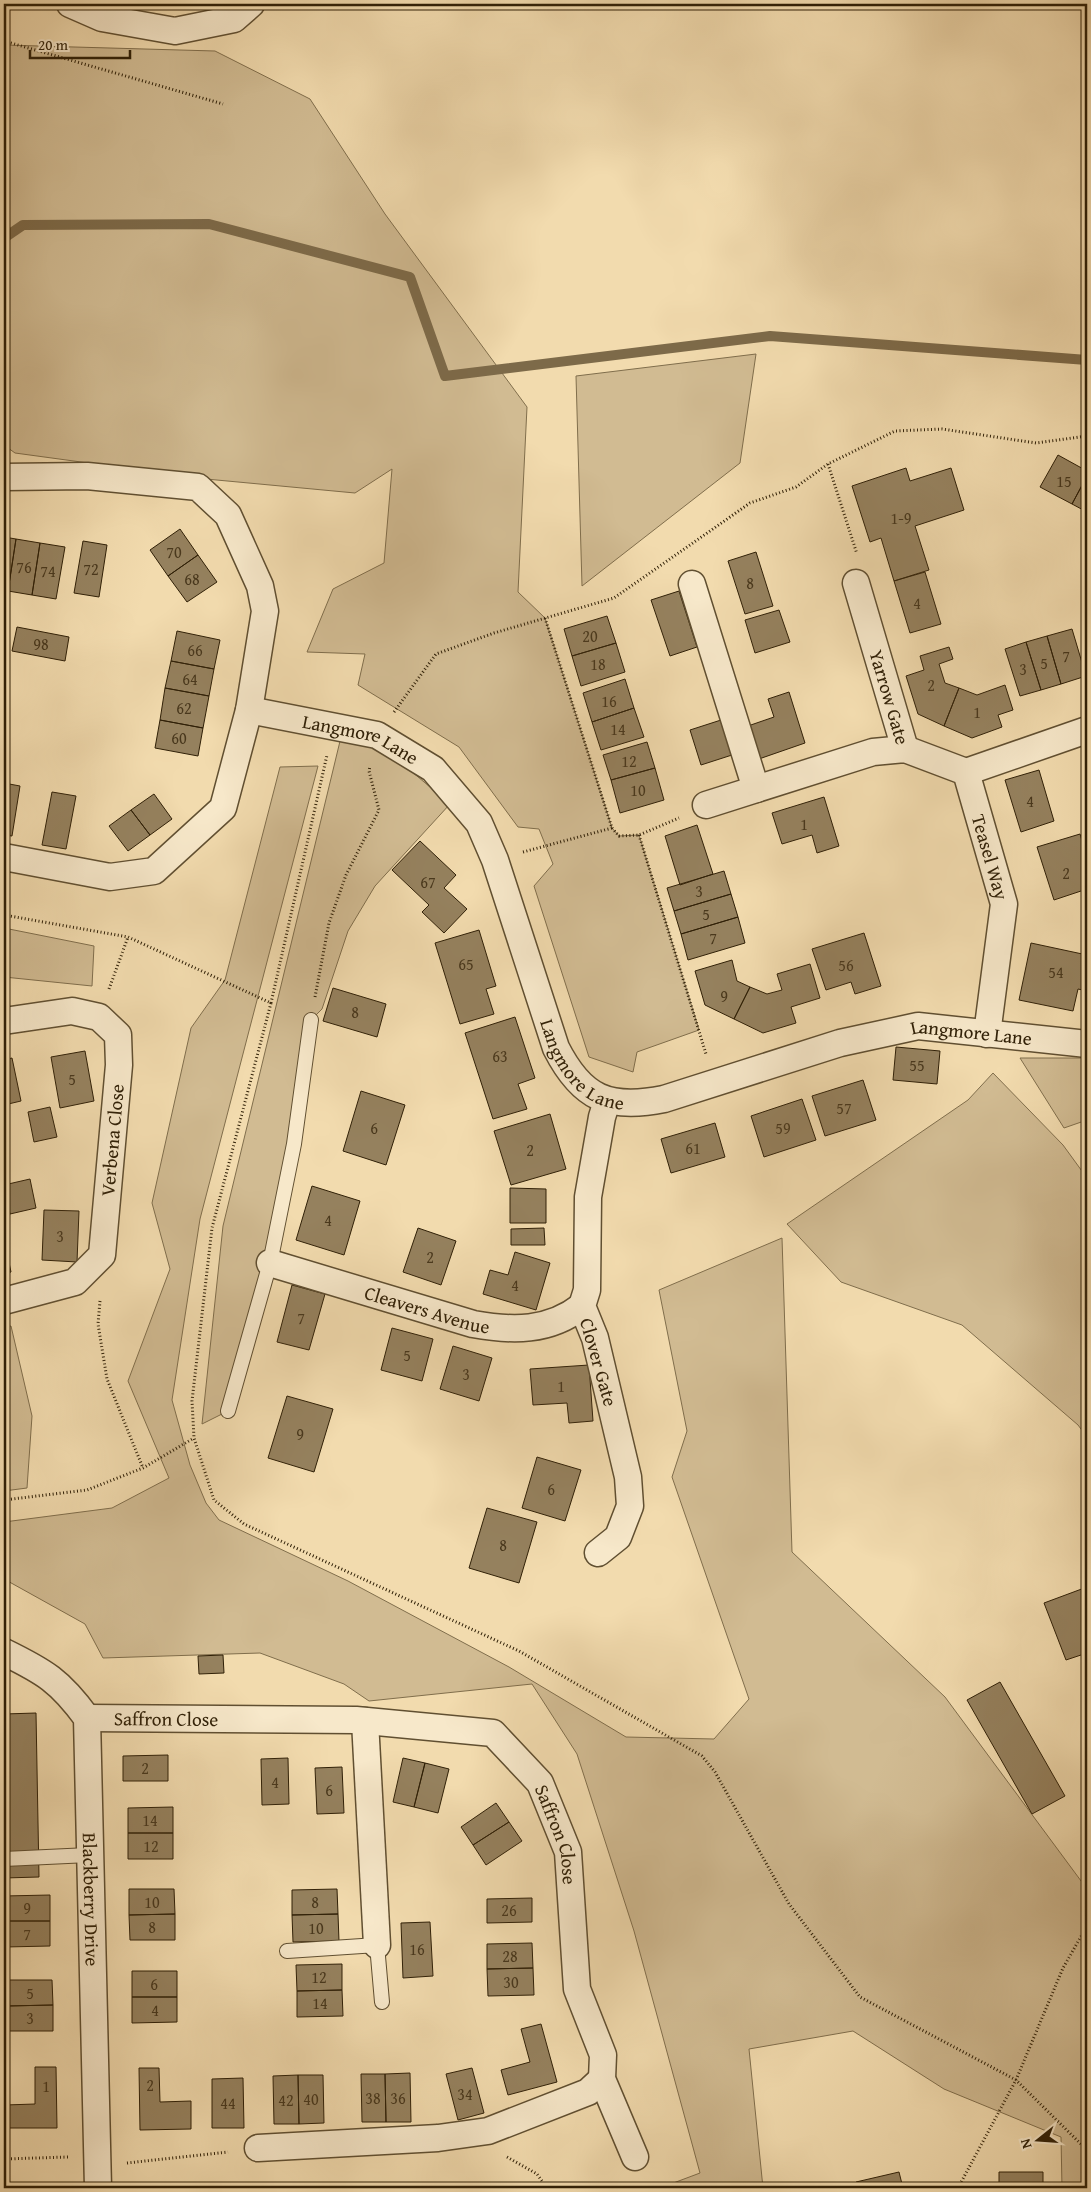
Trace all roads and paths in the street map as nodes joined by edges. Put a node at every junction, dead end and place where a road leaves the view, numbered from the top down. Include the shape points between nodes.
1 (70, 4) edge
2 (251, 4) edge
3 (4, 41) edge
4 (223, 104) dead end
5 (1087, 436) edge
6 (828, 464) junction
7 (4, 477) edge
8 (856, 582) joint
9 (692, 584) dead end
10 (545, 618) junction
11 (249, 710) junction
12 (333, 727) junction
13 (1087, 730) edge
14 (377, 735) junction
15 (905, 748) junction
16 (966, 772) junction
17 (756, 789) junction
18 (706, 805) joint
19 (612, 828) junction
20 (639, 835) junction
21 (4, 857) edge
22 (495, 860) junction
23 (4, 915) edge
24 (128, 937) junction
25 (270, 1003) junction
26 (99, 1017) junction
27 (4, 1020) edge
28 (311, 1020) joint
29 (987, 1034) junction
30 (1087, 1044) edge
31 (715, 1082) junction
32 (607, 1101) junction
33 (102, 1255) junction
34 (270, 1263) junction
35 (4, 1301) edge
36 (582, 1306) junction
37 (228, 1410) dead end
38 (194, 1438) junction
39 (143, 1468) junction
40 (4, 1500) edge
41 (598, 1553) dead end
42 (4, 1652) edge
43 (87, 1718) junction
44 (365, 1722) junction
45 (89, 1855) junction
46 (4, 1859) edge
47 (1087, 1926) edge
48 (377, 1944) junction
49 (287, 1952) dead end
50 (382, 2002) dead end
51 (602, 2079) junction
52 (1016, 2080) junction
53 (488, 2130) junction
54 (258, 2148) joint
55 (1087, 2150) edge
56 (97, 2156) junction
57 (636, 2157) dead end
58 (4, 2159) edge
59 (98, 2188) edge
60 (547, 2188) edge
61 (958, 2188) edge

1 - 2 street via 102,18 175,31 234,19
3 - 4 path
5 - 6 path via 1036,444 942,428 895,431
6 - 8 path via 858,558
6 - 10 path via 796,487 750,503 614,598
7 - 11 street via 87,476 198,487 228,514 260,586 265,611
8 - 15 street, Yarrow Gate
9 - 17 street
10 - 14 path via 436,654
10 - 19 path
11 - 12 street, Langmore Lane
11 - 21 street via 224,808 154,871 110,877
12 - 14 street, Langmore Lane
12 - 25 path
13 - 16 street
14 - 22 street, Langmore Lane via 433,769 479,823
14 - 28 path via 369,771 379,810 346,875 329,923
15 - 16 street
15 - 17 street, Yarrow Gate via 873,752
16 - 29 street, Teasel Way via 1004,904
17 - 18 street, Yarrow Gate
18 - 20 path
19 - 20 path via 619,836
19 - 22 path
20 - 31 path
22 - 32 street, Langmore Lane via 556,1048 567,1069 585,1087
23 - 24 path
24 - 25 path
24 - 26 path
25 - 38 path via 212,1228 192,1401
26 - 27 street via 72,1011
26 - 33 street, Verbena Close via 118,1035 119,1065
28 - 34 lane via 294,1144
29 - 30 street, Langmore Lane
29 - 31 street, Langmore Lane via 918,1026 840,1043
31 - 32 street, Langmore Lane via 664,1099 635,1104
32 - 36 street, Clover Gate via 588,1197 586,1290
33 - 35 street via 75,1282
33 - 39 path via 98,1324 107,1379
34 - 36 street, Cleavers Avenue via 473,1324 503,1330 536,1327 569,1317
34 - 37 lane
36 - 41 street, Clover Gate via 596,1338 629,1487 630,1506 618,1537
38 - 39 path
38 - 52 path via 214,1500 244,1524 519,1651 702,1756 715,1772 789,1904 860,1997
39 - 40 path via 87,1490
42 - 43 street via 42,1670 69,1693
43 - 44 street, Saffron Close
43 - 45 street, Blackberry Drive
44 - 48 street
44 - 51 street, Saffron Close via 492,1733 540,1783 568,1852 577,1989 603,2055
45 - 46 lane
45 - 56 street, Blackberry Drive
47 - 52 path via 1063,1968
48 - 49 lane
48 - 50 lane
51 - 53 street via 588,2092
51 - 57 street, Saffron Close
52 - 55 path
52 - 61 path
53 - 54 street via 438,2138
53 - 60 path via 494,2149 537,2174
54 - 56 path via 119,2164
56 - 58 path
56 - 59 street, Blackberry Drive

